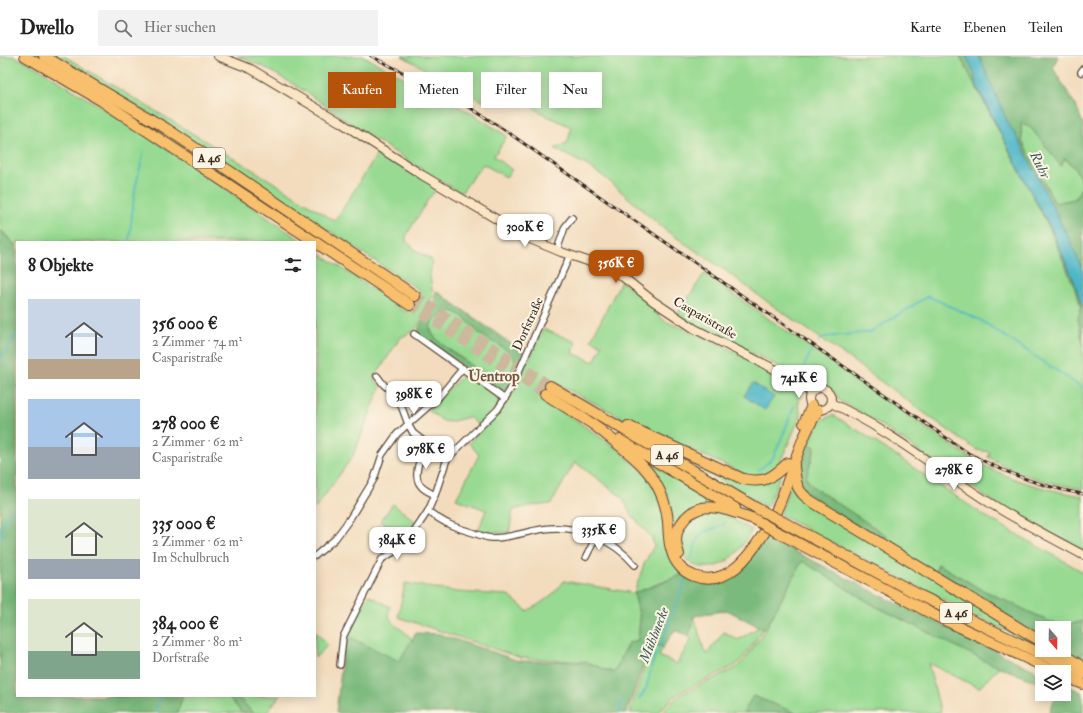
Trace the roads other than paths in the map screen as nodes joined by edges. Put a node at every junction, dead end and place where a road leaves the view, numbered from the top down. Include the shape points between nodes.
1 (25, 56) edge
2 (44, 56) edge
3 (218, 56) edge
4 (572, 218) dead end
5 (313, 241) edge
6 (316, 243) edge
7 (557, 250) junction
8 (570, 255) junction
9 (415, 296) tunnel mouth
10 (410, 305) tunnel mouth
11 (414, 334) dead end
12 (463, 368) junction
13 (378, 376) dead end
14 (811, 392) junction
15 (505, 399) junction
16 (576, 402) junction
17 (831, 403) junction
18 (815, 408) junction
19 (408, 424) junction
20 (593, 424) junction
21 (426, 443) junction
22 (448, 459) junction
23 (791, 464) junction
24 (435, 495) junction
25 (428, 511) junction
26 (754, 520) junction
27 (596, 536) junction
28 (316, 555) edge
29 (1083, 555) edge
30 (586, 557) dead end
31 (635, 565) dead end
32 (1035, 638) edge
33 (1066, 657) edge
34 (340, 665) dead end
35 (1041, 665) edge
36 (1083, 668) edge
37 (1083, 674) edge
38 (1071, 679) edge
39 (1083, 684) edge

1 - 5 highway, A 46 via 102,101
2 - 9 highway, A 46 via 167,129
3 - 7 main road, Casparistraße via 252,69 439,185 530,239
4 - 7 street via 565,227
6 - 10 highway, A 46
7 - 8 main road, Casparistraße
8 - 14 main road, Casparistraße via 608,268 695,329 788,376
8 - 15 street, Dorfstraße
11 - 12 street
12 - 15 street
12 - 19 street via 438,398
13 - 19 street via 398,397
14 - 17 main road via 818,388 828,390 831,393
14 - 18 main road via 809,400
15 - 22 street, Dorfstraße
16 - 20 highway, A 46 via 547,390
16 - 23 highway via 743,479 756,481 769,478
16 - 37 highway, A 46, bridge via 758,509 921,596
17 - 18 main road via 826,409
17 - 29 main road via 858,416 991,504
18 - 23 highway
19 - 21 street via 413,433
19 - 28 street via 397,434 382,455 374,479 349,520 335,539
20 - 23 highway via 650,475 664,503 674,559 685,572 701,578 727,574 752,551 774,516
20 - 26 highway, A 46
21 - 22 street
21 - 24 street via 416,477 421,486
22 - 24 street, Dorfstraße
23 - 26 highway via 764,521 749,545 733,563 719,571 708,573 690,567 680,556 676,545 677,531 685,519 696,511 709,507 720,508
23 - 32 highway via 798,488 806,498
24 - 25 street, Dorfstraße
25 - 27 street via 446,524 490,538 513,537 545,529 569,529
25 - 34 street, Dorfstraße via 402,547 382,559 343,637
26 - 35 highway, A 46, bridge via 936,616
27 - 30 street
27 - 31 street via 613,545
33 - 36 highway
38 - 39 highway

